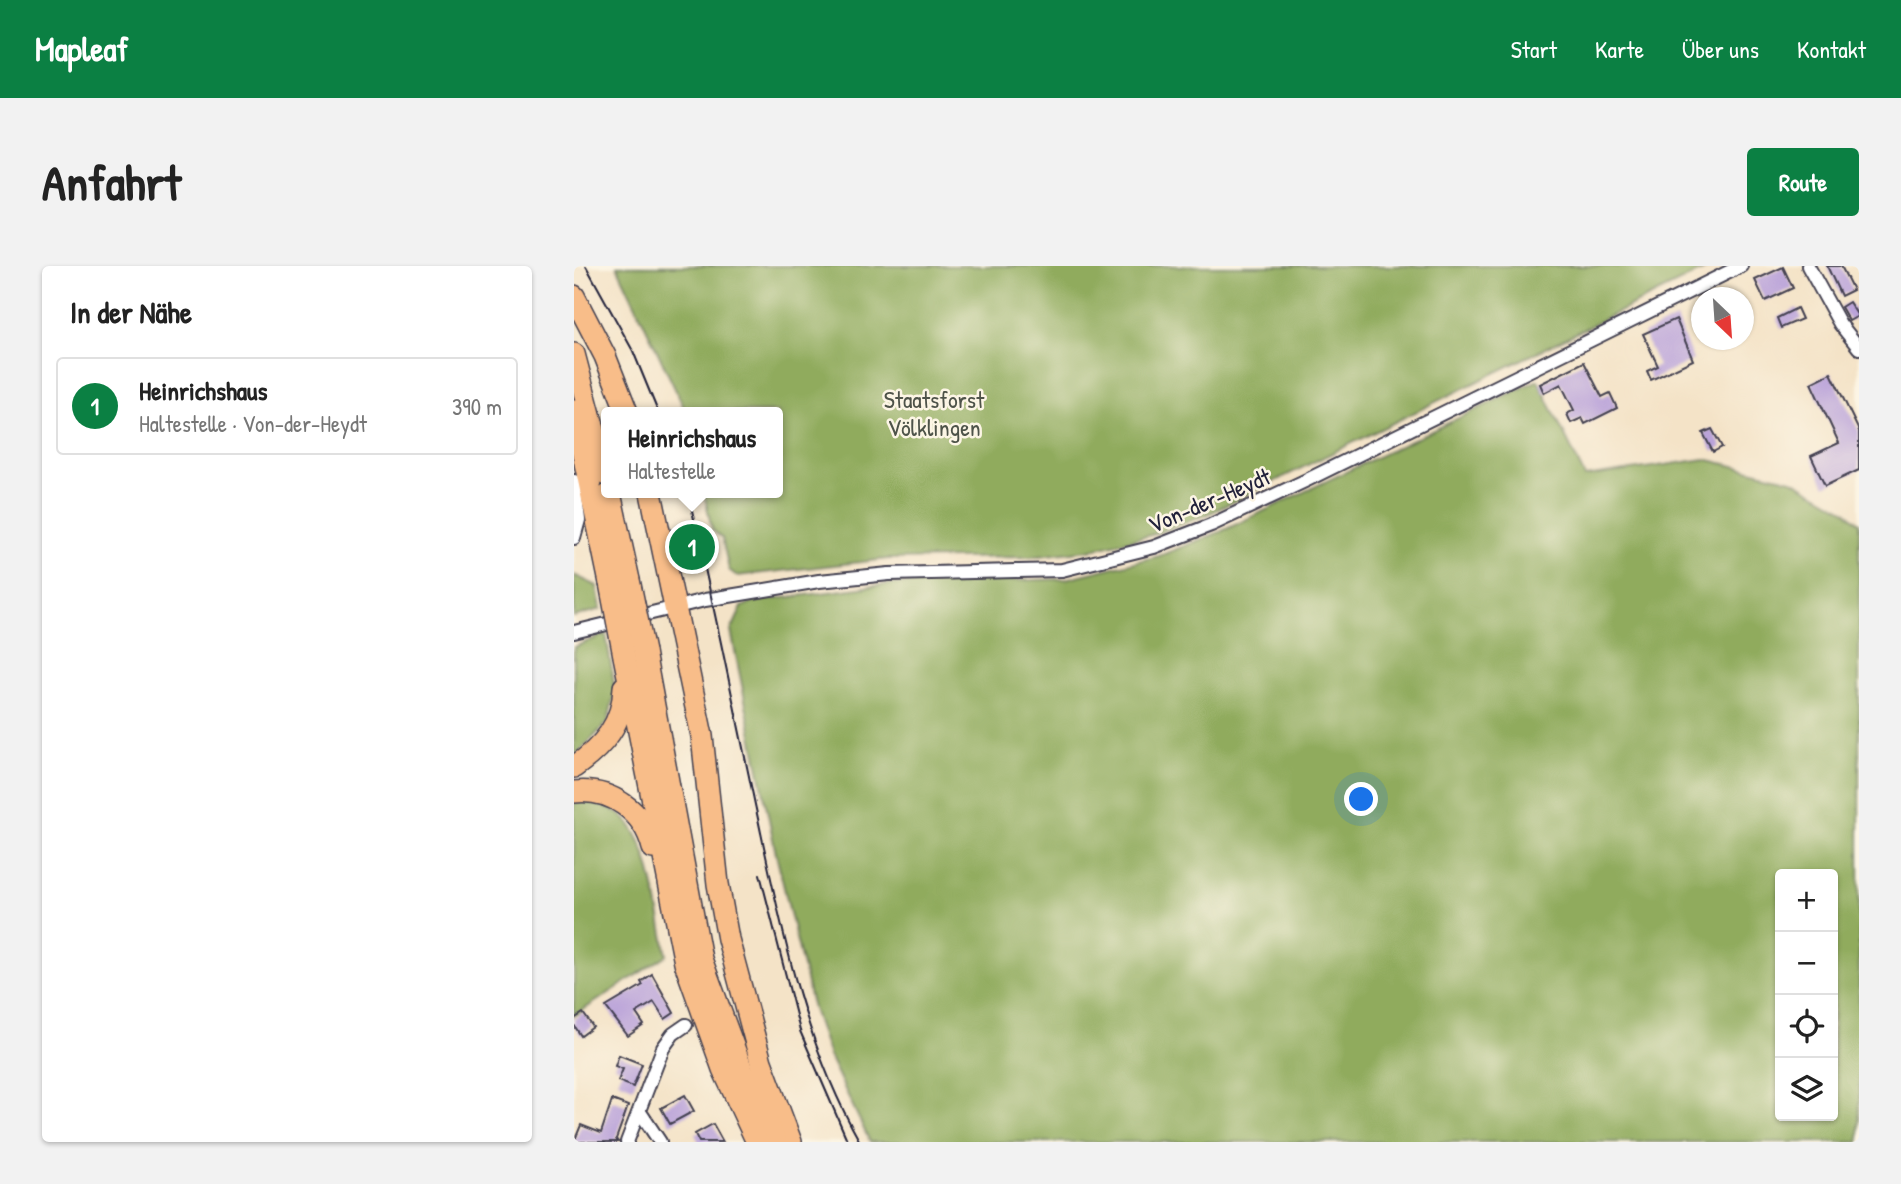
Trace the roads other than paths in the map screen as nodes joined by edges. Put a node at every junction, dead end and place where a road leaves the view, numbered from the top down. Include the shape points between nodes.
1 (1741, 266) edge
2 (1808, 266) edge
3 (574, 296) edge
4 (1859, 348) edge
5 (574, 354) edge
6 (625, 407) edge
7 (574, 410) edge
8 (601, 456) edge
9 (574, 481) edge
10 (611, 498) edge
11 (651, 498) edge
12 (574, 538) edge
13 (620, 582) junction
14 (677, 609) junction
15 (574, 632) edge
16 (634, 654) junction
17 (575, 766) edge
18 (578, 792) edge
19 (674, 909) junction
20 (686, 1025) dead end
21 (640, 1112) junction
22 (627, 1142) edge
23 (660, 1142) edge
24 (757, 1142) edge
25 (776, 1142) edge
26 (791, 1142) edge

1 - 14 street, Von-der-Heydt via 1309,479 1154,547 1062,570 889,574 751,591
2 - 4 street
3 - 6 highway via 606,356
5 - 8 highway
7 - 13 highway
9 - 12 street via 579,520
10 - 13 highway
11 - 14 highway
13 - 16 highway, bridge
14 - 15 street, Von-der-Heydt
14 - 26 highway via 702,736 728,939 761,1062
16 - 17 highway via 622,711 609,737
16 - 19 highway
16 - 25 highway via 701,959 742,1070
18 - 19 highway via 607,795 621,802 646,829
19 - 24 highway via 694,993
20 - 21 street via 663,1048
21 - 22 street
21 - 23 street

